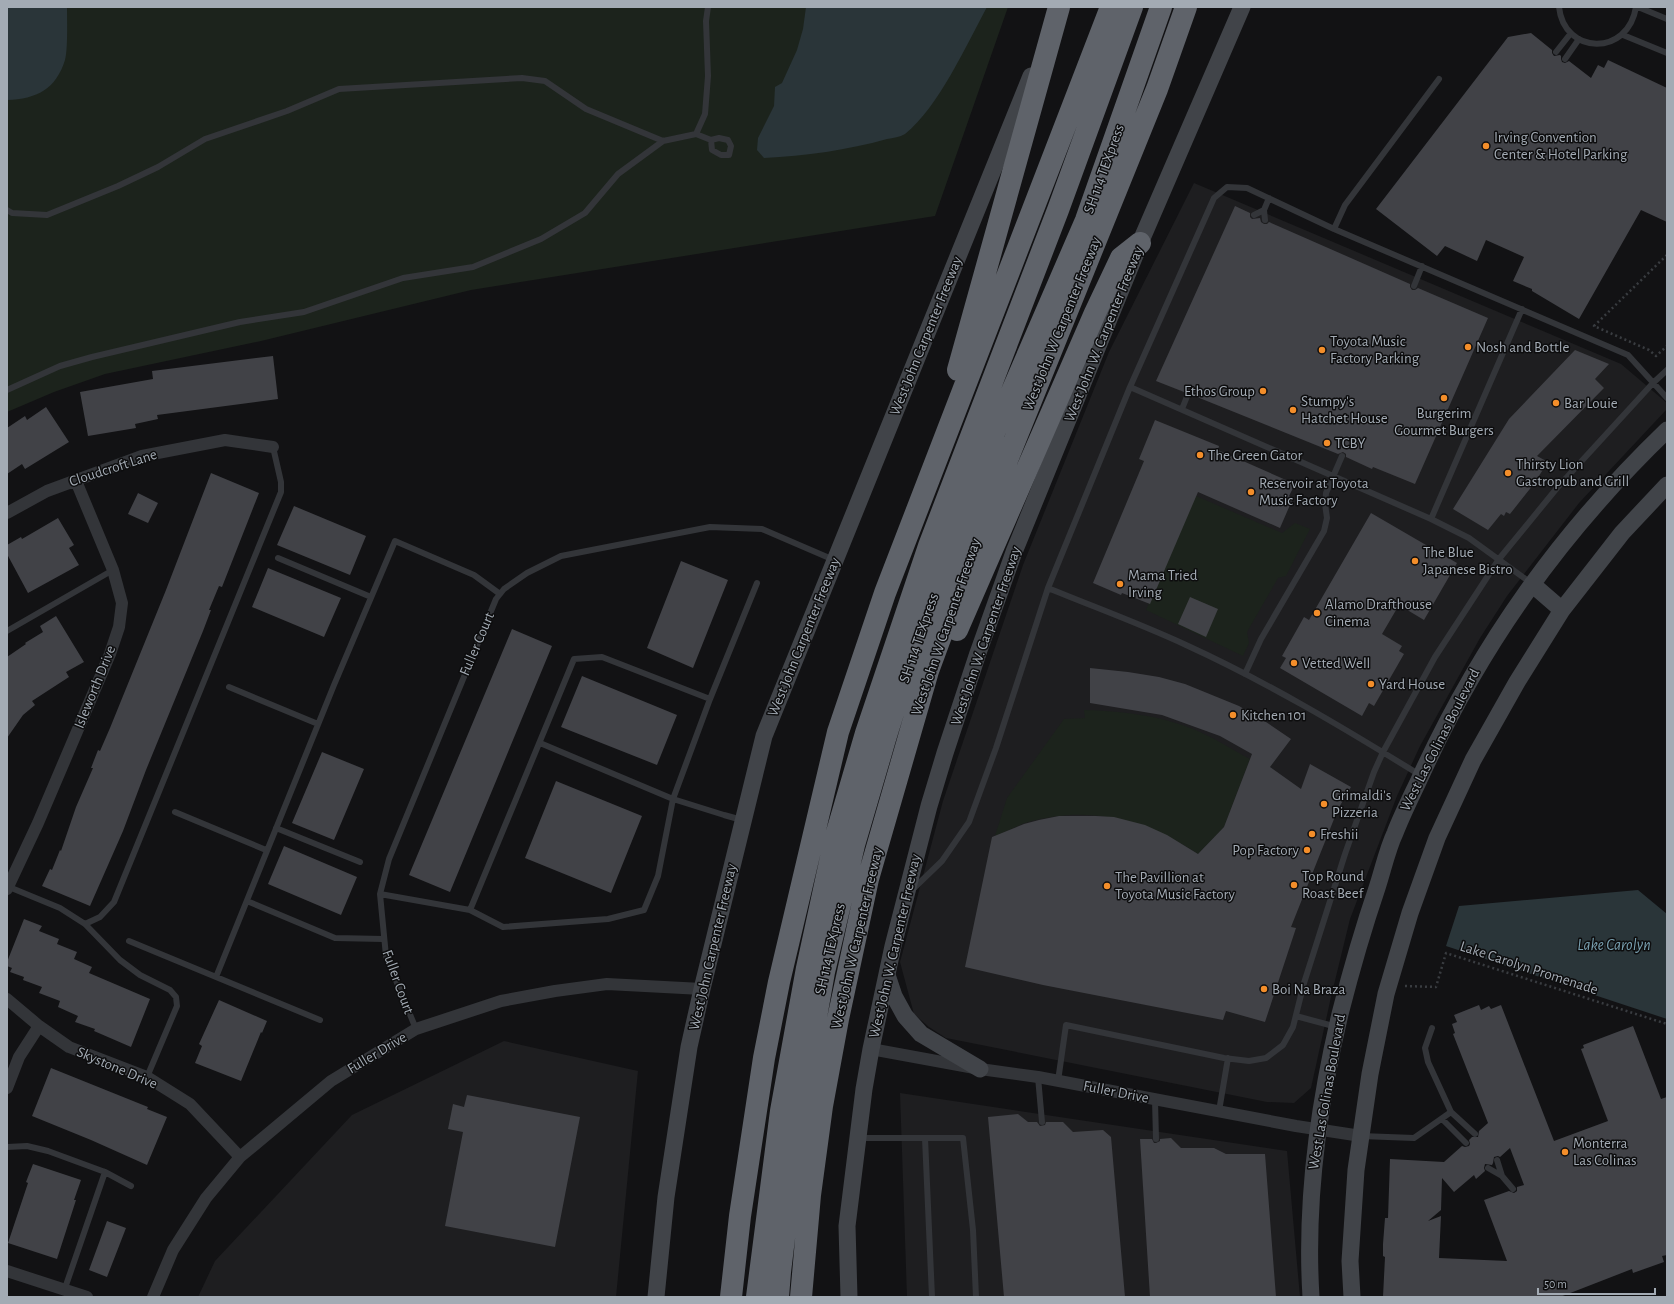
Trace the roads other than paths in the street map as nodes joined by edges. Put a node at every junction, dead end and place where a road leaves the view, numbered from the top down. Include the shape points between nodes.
1 (708, 7) edge
2 (1059, 7) edge
3 (1111, 7) edge
4 (1132, 7) edge
5 (1162, 7) edge
6 (1186, 7) edge
7 (1242, 7) edge
8 (1559, 7) edge
9 (1637, 7) edge
10 (1667, 19) edge
11 (1571, 33) junction
12 (1623, 35) junction
13 (1579, 39) junction
14 (1556, 52) dead end
15 (1667, 53) edge
16 (1565, 59) dead end
17 (1439, 79) dead end
18 (696, 134) junction
19 (711, 140) dead end
20 (663, 141) junction
21 (1269, 198) junction
22 (7, 210) edge
23 (1264, 210) junction
24 (1254, 215) dead end
25 (1265, 220) dead end
26 (1334, 228) junction
27 (1140, 243) junction
28 (1422, 266) junction
29 (1414, 286) dead end
30 (1522, 309) junction
31 (1667, 370) edge
32 (1653, 383) junction
33 (1130, 387) junction
34 (7, 390) edge
35 (1188, 394) dead end
36 (1667, 398) edge
37 (1182, 409) junction
38 (1667, 430) edge
39 (273, 448) joint
40 (1342, 456) dead end
41 (1334, 476) junction
42 (76, 481) junction
43 (1667, 485) edge
44 (924, 492) junction
45 (7, 513) edge
46 (1431, 518) junction
47 (278, 558) dead end
48 (1499, 559) junction
49 (835, 561) junction
50 (113, 570) junction
51 (757, 583) dead end
52 (1532, 584) junction
53 (1048, 588) junction
54 (500, 594) junction
55 (371, 597) junction
56 (1562, 610) junction
57 (7, 631) edge
58 (928, 671) junction
59 (1245, 674) junction
60 (229, 687) dead end
61 (710, 699) junction
62 (318, 724) junction
63 (540, 743) junction
64 (1383, 752) junction
65 (1421, 775) junction
66 (673, 799) junction
67 (175, 812) dead end
68 (743, 820) junction
69 (276, 828) junction
70 (266, 850) junction
71 (360, 862) dead end
72 (8, 888) edge
73 (380, 894) junction
74 (906, 895) junction
75 (247, 901) junction
76 (470, 910) junction
77 (85, 924) junction
78 (383, 939) junction
79 (129, 941) dead end
80 (887, 974) junction
81 (216, 977) junction
82 (702, 989) junction
83 (7, 999) edge
84 (1296, 1016) junction
85 (320, 1020) dead end
86 (39, 1026) junction
87 (1337, 1027) junction
88 (1432, 1028) dead end
89 (416, 1029) junction
90 (871, 1050) junction
91 (1228, 1058) junction
92 (980, 1069) junction
93 (147, 1077) junction
94 (1038, 1077) junction
95 (1058, 1081) junction
96 (7, 1088) edge
97 (1155, 1100) junction
98 (1219, 1111) junction
99 (1451, 1112) junction
100 (1442, 1119) junction
101 (1042, 1122) dead end
102 (1317, 1130) junction
103 (1475, 1134) dead end
104 (1361, 1136) junction
105 (858, 1138) junction
106 (925, 1138) junction
107 (1156, 1139) dead end
108 (1466, 1143) dead end
109 (7, 1147) edge
110 (240, 1157) junction
111 (1497, 1160) dead end
112 (1488, 1168) dead end
113 (105, 1172) junction
114 (1502, 1176) junction
115 (131, 1186) dead end
116 (1513, 1189) dead end
117 (739, 1233) junction
118 (7, 1271) edge
119 (64, 1291) junction
120 (87, 1297) edge
121 (153, 1297) edge
122 (656, 1297) edge
123 (716, 1297) edge
124 (731, 1297) edge
125 (757, 1297) edge
126 (778, 1297) edge
127 (801, 1297) edge
128 (849, 1297) edge
129 (932, 1297) edge
130 (976, 1297) edge
131 (1311, 1297) edge
132 (1352, 1297) edge

1 - 18 lane via 705,114
2 - 44 highway
2 - 49 main road, West John Carpenter Freeway
3 - 44 highway
4 - 125 highway, SH 114 TEXpress via 929,546 866,733 840,824 807,968 781,1110
5 - 126 highway, SH 114 TEXpress via 1086,220 994,433 913,648 885,739 854,845 824,972 799,1113
6 - 58 highway, West John W Carpenter Freeway via 1157,89 996,487
7 - 27 main road, West John W. Carpenter Freeway
8 - 11 lane via 1565,27
9 - 10 lane
9 - 12 lane via 1630,27
11 - 13 lane
11 - 14 lane
12 - 13 lane via 1599,44
12 - 15 lane
13 - 16 lane
17 - 26 lane via 1345,205
18 - 19 lane
18 - 20 lane
20 - 22 lane via 586,109 545,80 522,78 339,89 287,111 205,139 158,167 47,215 12,213
20 - 34 lane via 618,174 585,213 541,239 473,267 403,278 304,312 240,322 92,357 60,366
21 - 23 lane
21 - 26 lane
21 - 33 lane via 1247,188 1227,187 1214,198
23 - 24 lane
23 - 25 lane
26 - 28 lane
27 - 58 highway via 1121,258 950,647
27 - 74 main road, West John W. Carpenter Freeway via 1014,552 978,653 929,806
28 - 29 lane
28 - 30 lane
30 - 32 lane via 1628,355
30 - 46 lane
31 - 32 lane
32 - 36 lane
32 - 48 lane via 1557,488
33 - 37 lane
33 - 53 lane
35 - 37 lane
37 - 41 lane
38 - 52 main road, West Las Colinas Boulevard via 1636,460 1573,530
39 - 42 street, Cloudcroft Lane via 225,440 142,456
39 - 77 lane via 281,492 114,902 100,916
40 - 41 lane
41 - 46 lane
41 - 59 lane via 1326,494 1327,518 1324,531 1261,639
42 - 45 street, Cloudcroft Lane via 47,491
42 - 50 street, Isleworth Drive
43 - 56 main road via 1622,533
44 - 117 highway via 885,593 838,732 779,982 764,1058
46 - 48 lane via 1469,538
47 - 55 lane
48 - 52 lane
48 - 64 lane via 1435,657
49 - 54 lane, Fuller Court via 762,529 710,528 561,556 527,573
49 - 68 main road, West John Carpenter Freeway via 764,736
50 - 57 lane
50 - 72 street, Isleworth Drive via 122,603 119,627 110,654
51 - 61 lane
52 - 56 main road
52 - 65 main road, West Las Colinas Boulevard via 1476,668
53 - 59 lane via 1186,645
53 - 74 lane via 969,822 942,861
54 - 55 lane via 474,575 395,541
54 - 73 lane, Fuller Court via 404,819 389,859
55 - 62 lane
56 - 104 main road via 1473,760 1437,838 1410,913 1386,994
58 - 127 highway, West John W Carpenter Freeway via 868,879 838,1019 822,1106 811,1188
59 - 64 lane
60 - 62 lane
61 - 63 lane via 602,657 574,659
61 - 66 lane
62 - 69 lane
63 - 66 lane
63 - 76 lane
64 - 65 lane
64 - 84 lane via 1345,854
65 - 87 main road, West Las Colinas Boulevard via 1394,833 1348,981
66 - 68 lane
66 - 76 lane via 658,876 644,910 608,919 503,927
67 - 70 lane
68 - 82 main road, West John Carpenter Freeway
69 - 70 lane
69 - 71 lane
70 - 75 lane
72 - 77 lane via 60,908
73 - 76 lane
73 - 78 lane, Fuller Court
74 - 80 main road, West John W. Carpenter Freeway
75 - 78 lane via 335,938
75 - 81 lane
77 - 93 lane via 120,960 140,975 170,990 176,998 177,1006
78 - 89 lane, Fuller Court via 386,956
79 - 81 lane
80 - 90 main road, West John W. Carpenter Freeway
80 - 92 main road via 901,1009 921,1034
81 - 85 lane
82 - 89 street, Fuller Drive via 607,984 555,991 501,1001
82 - 122 main road, West John Carpenter Freeway via 689,1047 666,1197
83 - 86 street, Skystone Drive
84 - 87 lane
84 - 91 lane via 1283,1045 1266,1058 1249,1061
86 - 93 street, Skystone Drive via 70,1047
86 - 96 street via 19,1057
87 - 102 main road, West Las Colinas Boulevard
88 - 99 lane via 1425,1048 1428,1062
89 - 110 street, Fuller Drive via 331,1081
90 - 92 street, Fuller Drive
90 - 105 main road, West John W. Carpenter Freeway
91 - 95 lane via 1066,1026
91 - 98 lane
92 - 94 street, Fuller Drive
93 - 110 street, Skystone Drive via 190,1104
94 - 95 street, Fuller Drive
94 - 101 lane
95 - 97 street, Fuller Drive
97 - 98 street, Fuller Drive
97 - 107 lane
98 - 102 street, Fuller Drive
99 - 100 lane
99 - 103 lane
100 - 104 lane via 1414,1138
100 - 108 lane
102 - 104 street, Fuller Drive
102 - 131 main road, West Las Colinas Boulevard via 1308,1260
104 - 132 main road via 1356,1170 1350,1261
105 - 106 lane
105 - 128 main road, West John W. Carpenter Freeway via 847,1226
106 - 129 lane
106 - 130 lane via 963,1138 973,1230
109 - 113 lane via 27,1146 48,1151
110 - 121 street, Fuller Drive via 206,1198 173,1250
111 - 114 lane
112 - 114 lane
113 - 115 lane
113 - 119 lane
114 - 116 lane
117 - 123 highway via 722,1256
117 - 124 highway
118 - 119 street
119 - 120 street

